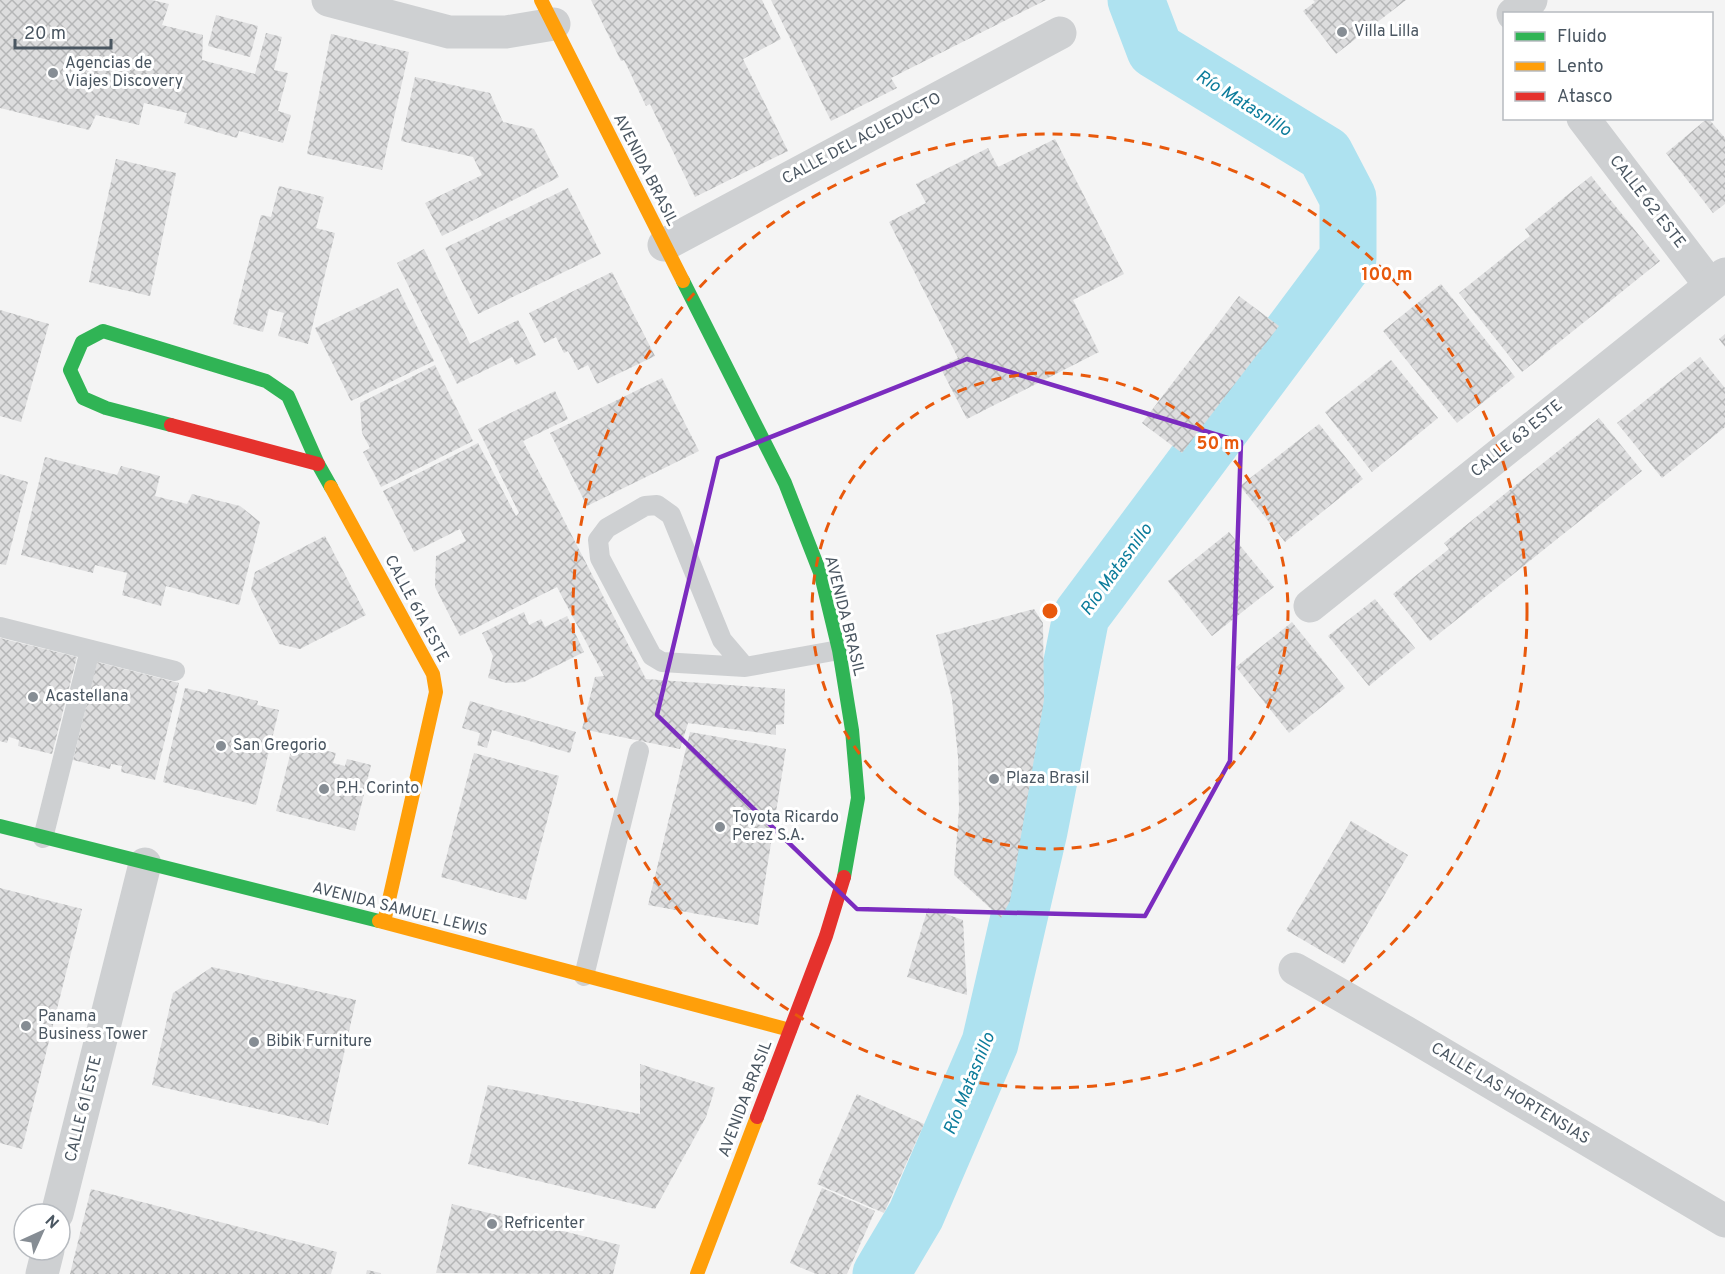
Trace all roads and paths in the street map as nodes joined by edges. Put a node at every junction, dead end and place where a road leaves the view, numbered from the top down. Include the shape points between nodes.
1 (328, 0) edge
2 (1492, 0) edge
3 (1531, 0) edge
4 (547, 12) edge
5 (1516, 12) edge
6 (1503, 16) edge
7 (1060, 33) dead end
8 (1584, 120) edge
9 (664, 245) junction
10 (1718, 279) edge
11 (318, 464) junction
12 (1310, 606) dead end
13 (0, 627) edge
14 (90, 650) junction
15 (839, 650) junction
16 (745, 667) junction
17 (175, 671) dead end
18 (639, 751) dead end
19 (0, 826) edge
20 (43, 838) junction
21 (145, 864) junction
22 (384, 922) junction
23 (1295, 969) dead end
24 (584, 976) junction
25 (790, 1030) junction
26 (60, 1202) edge
27 (1725, 1221) edge
28 (698, 1274) edge

1 - 4 street via 449,32 506,32
2 - 6 street
3 - 5 street
4 - 9 street, AVENIDA BRASIL
7 - 9 street, CALLE DEL ACUEDUCTO
8 - 10 street, CALLE 62 ESTE
9 - 15 street, AVENIDA BRASIL via 784,483 821,575
10 - 12 street, CALLE 63 ESTE
11 - 11 street, CALLE 61A ESTE via 288,396 266,381 103,331 81,342 70,370 83,398 106,408
11 - 22 street, CALLE 61A ESTE via 435,683
13 - 14 lane
14 - 17 lane
14 - 20 lane
15 - 16 lane
15 - 25 street, AVENIDA BRASIL via 858,798 842,885
16 - 16 lane via 722,640 671,515 657,505 645,506 607,528 598,540 600,558 652,656 662,662
18 - 24 lane
19 - 20 street, AVENIDA SAMUEL LEWIS
20 - 21 street, AVENIDA SAMUEL LEWIS
21 - 22 street, AVENIDA SAMUEL LEWIS
21 - 26 street, CALLE 61 ESTE
22 - 24 street, AVENIDA SAMUEL LEWIS
23 - 27 street, CALLE LAS HORTENSIAS
24 - 25 street, AVENIDA SAMUEL LEWIS
25 - 28 street, AVENIDA BRASIL

